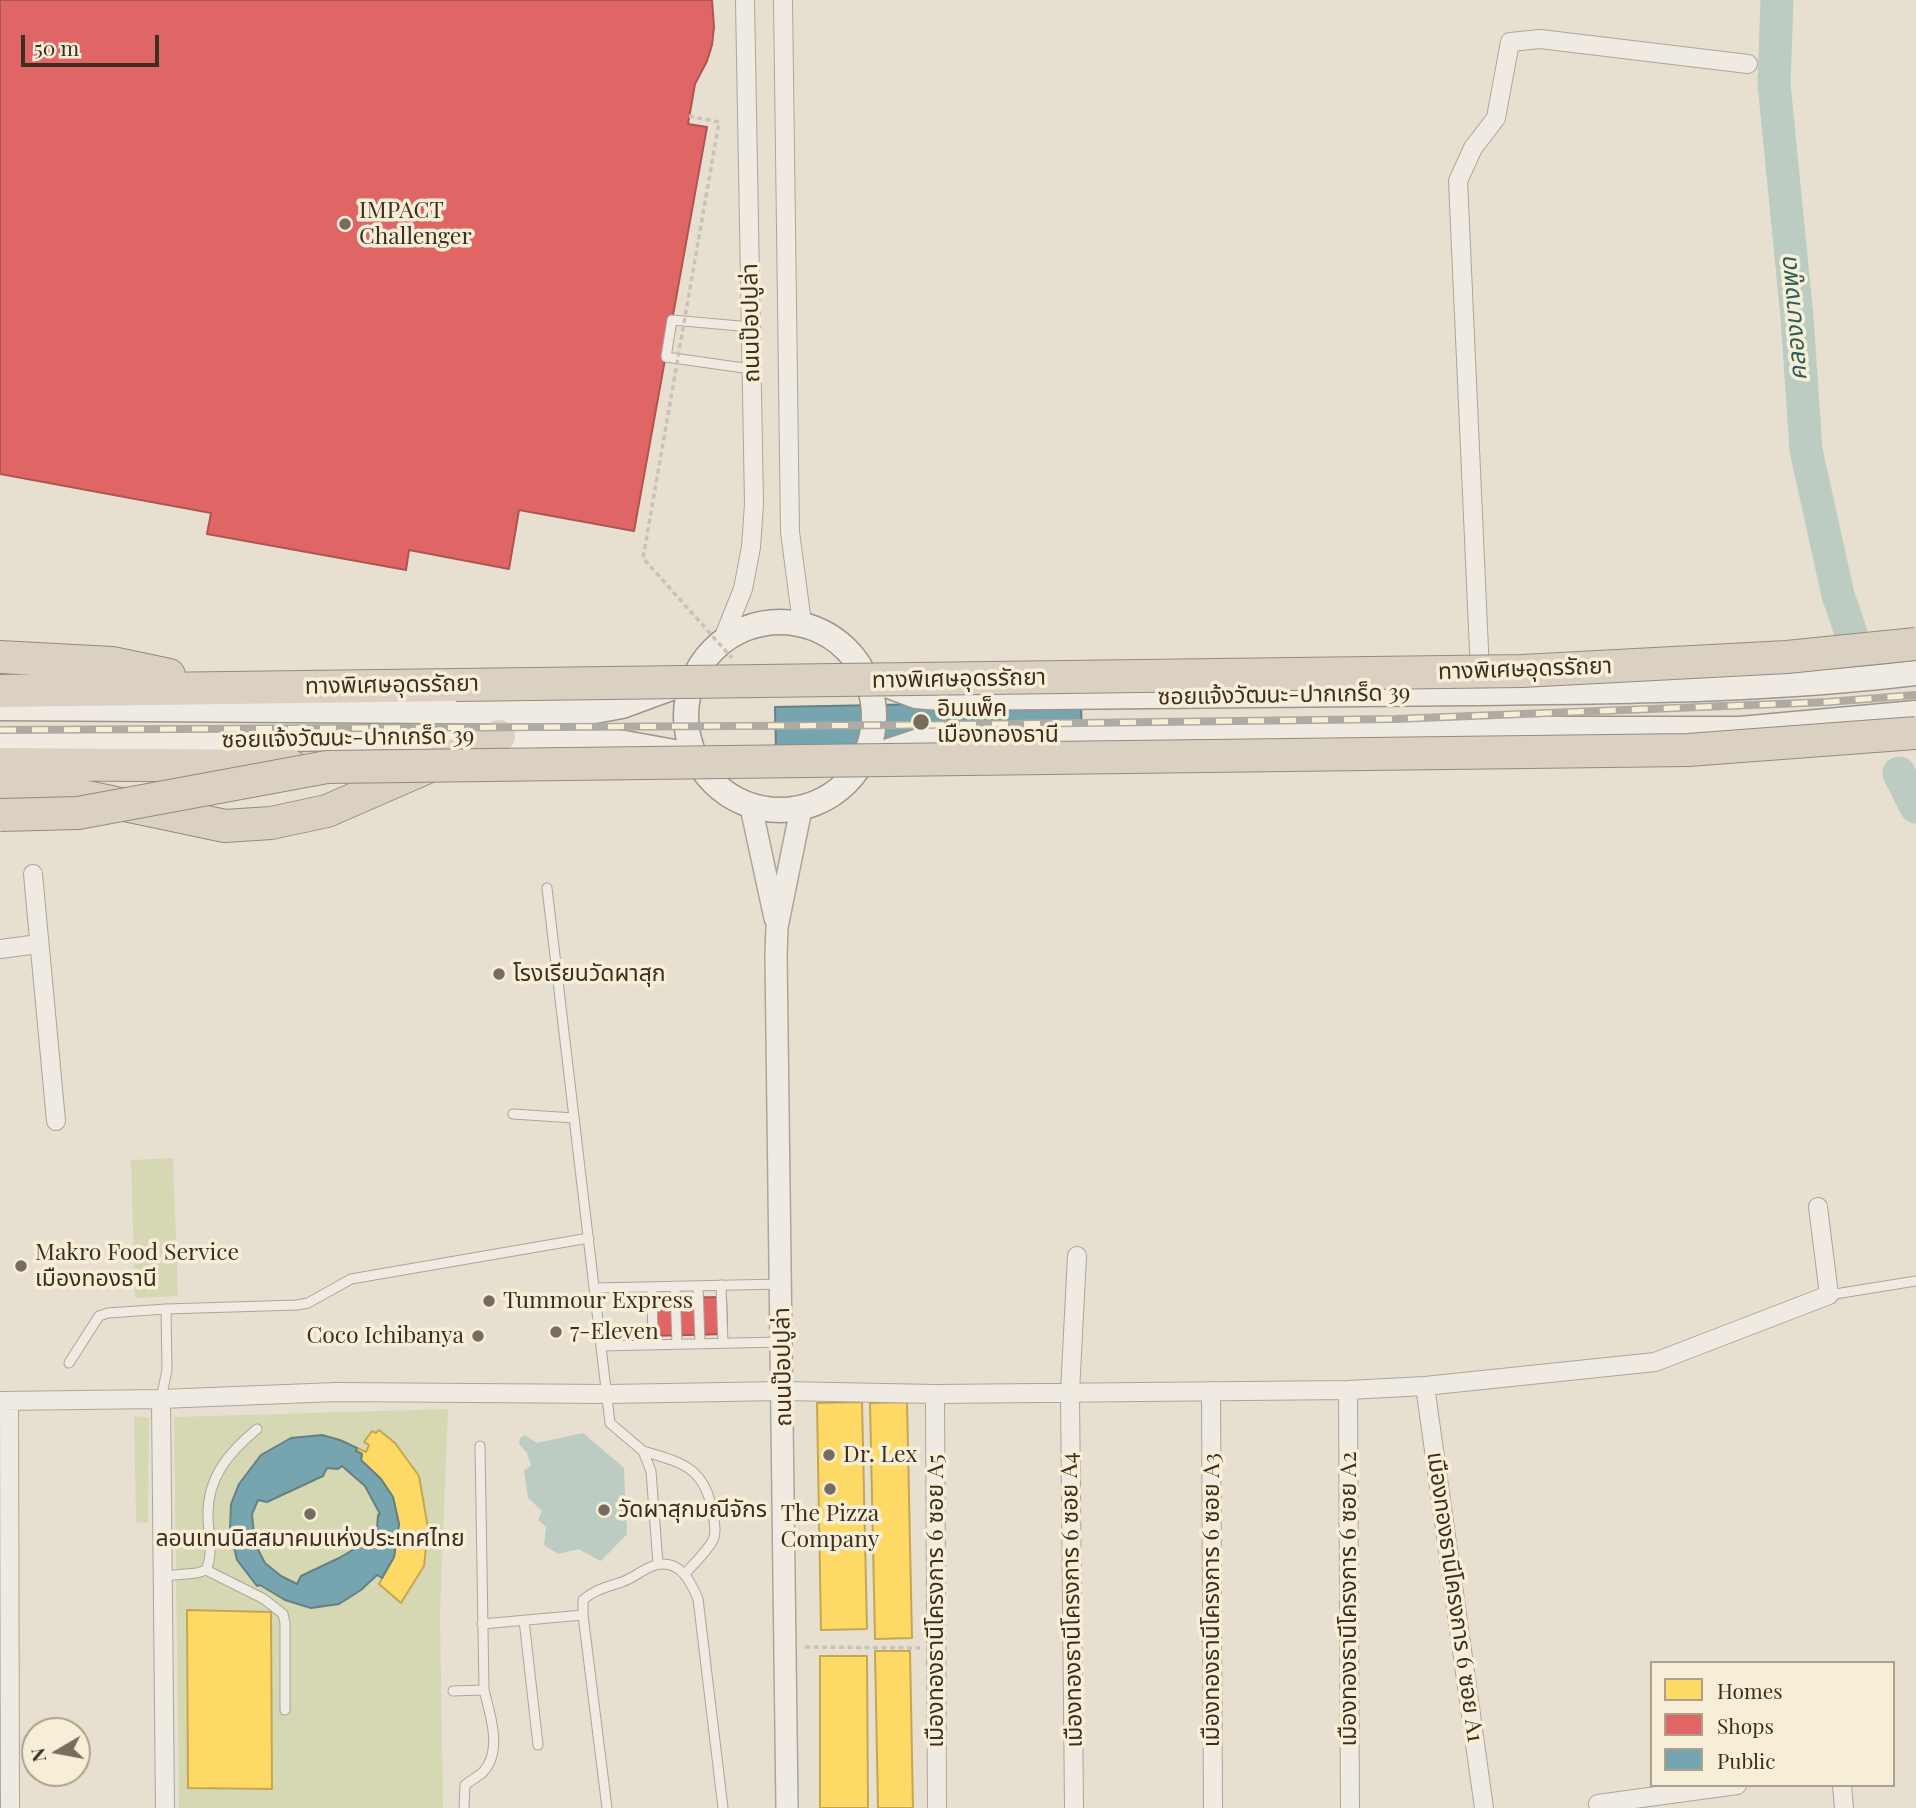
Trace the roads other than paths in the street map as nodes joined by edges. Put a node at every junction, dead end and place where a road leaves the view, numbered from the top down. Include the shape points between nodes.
1 (745, 0) edge
2 (783, 0) edge
3 (1748, 64) dead end
4 (751, 327) junction
5 (751, 369) junction
6 (802, 623) junction
7 (722, 640) junction
8 (1916, 644) edge
9 (0, 657) edge
10 (1480, 672) junction
11 (1916, 673) edge
12 (865, 674) junction
13 (692, 680) junction
14 (222, 687) junction
15 (0, 691) edge
16 (0, 708) edge
17 (1916, 713) edge
18 (1916, 733) edge
19 (499, 736) junction
20 (0, 743) edge
21 (694, 756) junction
22 (865, 758) junction
23 (0, 764) edge
24 (327, 767) junction
25 (0, 793) edge
26 (751, 807) junction
27 (801, 809) junction
28 (0, 815) edge
29 (33, 874) dead end
30 (547, 888) dead end
31 (777, 927) junction
32 (38, 944) junction
33 (0, 949) edge
34 (513, 1114) dead end
35 (574, 1118) junction
36 (56, 1121) dead end
37 (1818, 1207) dead end
38 (589, 1238) junction
39 (1077, 1256) dead end
40 (1916, 1281) edge
41 (782, 1284) junction
42 (721, 1285) junction
43 (675, 1286) junction
44 (698, 1286) junction
45 (652, 1287) junction
46 (594, 1288) junction
47 (1829, 1295) junction
48 (166, 1309) junction
49 (782, 1342) junction
50 (723, 1343) junction
51 (677, 1344) junction
52 (699, 1344) junction
53 (653, 1345) junction
54 (601, 1346) junction
55 (69, 1363) dead end
56 (1425, 1386) junction
57 (1348, 1390) junction
58 (783, 1391) junction
59 (1211, 1391) junction
60 (1070, 1392) junction
61 (608, 1394) junction
62 (935, 1394) junction
63 (161, 1399) junction
64 (5, 1401) edge
65 (257, 1429) dead end
66 (480, 1446) dead end
67 (643, 1451) junction
68 (659, 1564) junction
69 (206, 1570) junction
70 (685, 1574) junction
71 (163, 1576) junction
72 (583, 1615) junction
73 (524, 1620) junction
74 (482, 1623) junction
75 (484, 1690) junction
76 (453, 1691) dead end
77 (285, 1710) dead end
78 (538, 1745) dead end
79 (1722, 1787) edge
80 (1842, 1787) edge
81 (1598, 1804) dead end
82 (10, 1808) edge
83 (165, 1808) edge
84 (464, 1808) edge
85 (607, 1808) edge
86 (723, 1808) edge
87 (787, 1808) edge
88 (937, 1808) edge
89 (1074, 1808) edge
90 (1213, 1808) edge
91 (1350, 1808) edge
92 (1484, 1808) edge
93 (1844, 1808) edge

1 - 4 street, ถนนป๊อปปูล่า
2 - 6 street, ถนนป๊อปปูล่า via 790,532
3 - 10 street via 1540,39 1510,42 1496,118 1473,148 1458,181
4 - 5 street, ถนนป๊อปปูล่า
4 - 5 lane via 672,320 666,357
5 - 7 street, ถนนป๊อปปูล่า via 751,547 743,589
6 - 7 main road, ซอยแจ้งวัฒนะ-ปากเกร็ด 39 via 746,626
6 - 12 main road, ซอยแจ้งวัฒนะ-ปากเกร็ด 39 via 839,641
7 - 13 main road, ซอยแจ้งวัฒนะ-ปากเกร็ด 39 via 704,658
8 - 10 highway, ทางพิเศษอุดรรัถยา, bridge via 1787,657
9 - 14 highway via 112,663
10 - 14 highway, ทางพิเศษอุดรรัถยา, bridge
11 - 12 main road, ซอยแจ้งวัฒนะ-ปากเกร็ด 39 via 1717,689 940,698 895,690
12 - 22 main road, ซอยแจ้งวัฒนะ-ปากเกร็ด 39 via 874,702 874,731
13 - 16 main road, ซอยแจ้งวัฒนะ-ปากเกร็ด 39 via 622,706 589,712
13 - 21 main road, ซอยแจ้งวัฒนะ-ปากเกร็ด 39 via 685,718
14 - 15 highway, ทางพิเศษอุดรรัถยา
17 - 22 main road, ซอยแจ้งวัฒนะ-ปากเกร็ด 39 via 1740,729 931,737
18 - 24 highway, bridge via 1688,750
19 - 20 main road, ซอยแจ้งวัฒนะ-ปากเกร็ด 39
19 - 21 main road, ซอยแจ้งวัฒนะ-ปากเกร็ด 39 via 607,740
19 - 25 highway via 327,811 271,823 225,826 63,792
21 - 26 main road, ซอยแจ้งวัฒนะ-ปากเกร็ด 39 via 718,788
22 - 27 main road, ซอยแจ้งวัฒนะ-ปากเกร็ด 39 via 849,781 827,799
23 - 24 highway, bridge
24 - 28 highway, bridge via 78,813
26 - 27 main road, ซอยแจ้งวัฒนะ-ปากเกร็ด 39
26 - 31 street
27 - 31 street
29 - 32 street
30 - 35 lane
31 - 41 street, ถนนป๊อปปูล่า
32 - 33 street
32 - 36 street
34 - 35 lane
35 - 38 lane
37 - 47 street
38 - 46 lane
38 - 48 lane via 351,1279 297,1305
39 - 60 street, เมืองทองธานีโครงการ 6 ซอย A4
40 - 47 lane
41 - 42 lane
41 - 49 street, ถนนป๊อปปูล่า
42 - 44 lane
42 - 50 lane
43 - 44 lane
43 - 45 lane
43 - 51 lane
44 - 52 lane
45 - 46 lane
45 - 53 lane
46 - 54 lane
47 - 56 street via 1655,1362
48 - 55 lane via 99,1316
48 - 63 lane
49 - 50 lane
49 - 58 street, ถนนป๊อปปูล่า
50 - 52 lane
51 - 52 lane
51 - 53 lane
53 - 54 lane
54 - 61 lane
56 - 57 street
56 - 92 street, เมืองทองธานีโครงการ 6 ซอย A1
57 - 59 street
57 - 91 street, เมืองทองธานีโครงการ 6 ซอย A2
58 - 61 street
58 - 62 street
58 - 87 street, ถนนป๊อปปูล่า
59 - 60 street
59 - 90 street, เมืองทองธานีโครงการ 6 ซอย A3
60 - 62 street
60 - 89 street, เมืองทองธานีโครงการ 6 ซอย A4
61 - 63 street via 336,1392
61 - 67 lane via 610,1423
62 - 88 street, เมืองทองธานีโครงการ 6 ซอย A5
63 - 64 street
63 - 71 street
64 - 82 street
65 - 69 lane via 220,1467 208,1514 210,1560
66 - 74 lane
67 - 68 lane via 650,1471
67 - 70 lane via 688,1465 710,1499 713,1539
68 - 70 lane
68 - 72 lane via 592,1592 583,1600
69 - 71 lane
69 - 77 lane via 264,1599 283,1614
70 - 86 lane via 698,1600
71 - 83 street
72 - 73 lane
72 - 85 lane
73 - 74 lane
73 - 78 lane
74 - 75 lane
75 - 76 lane
75 - 84 lane via 494,1736 491,1760 465,1785
79 - 81 street
80 - 93 street

